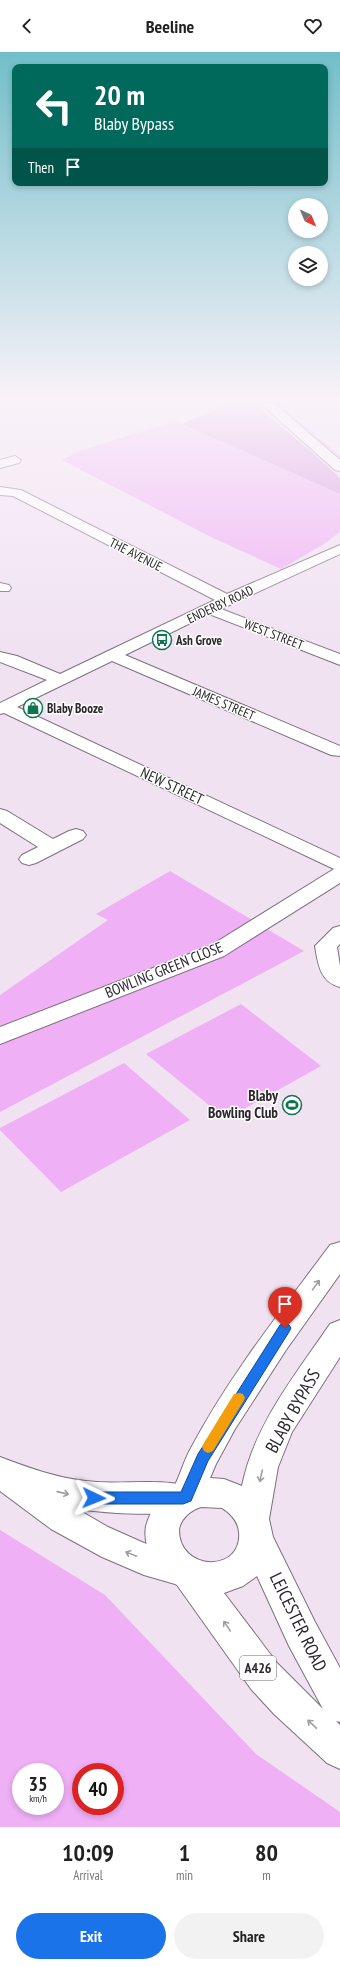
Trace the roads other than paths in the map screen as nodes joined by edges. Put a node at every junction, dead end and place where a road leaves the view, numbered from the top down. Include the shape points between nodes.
1 (0, 489) edge
2 (338, 549) edge
3 (227, 600) junction
4 (208, 609) junction
5 (111, 655) junction
6 (0, 657) edge
7 (340, 660) edge
8 (60, 680) junction
9 (2, 708) edge
10 (337, 751) dead end
11 (0, 815) edge
12 (76, 835) dead end
13 (52, 847) junction
14 (29, 859) dead end
15 (340, 865) edge
16 (340, 874) edge
17 (340, 932) edge
18 (340, 980) edge
19 (0, 1037) edge
20 (340, 1253) edge
21 (340, 1332) edge
22 (0, 1471) edge
23 (185, 1497) junction
24 (255, 1528) junction
25 (185, 1572) junction
26 (340, 1704) edge
27 (340, 1750) edge

1 - 3 street, THE AVENUE via 16,493
2 - 3 street, ENDERBY ROAD
3 - 4 street, ENDERBY ROAD
4 - 5 street, ENDERBY ROAD
4 - 7 street, WEST STREET
5 - 8 street, ENDERBY ROAD
5 - 10 street, JAMES STREET
6 - 8 street via 11,659
8 - 9 street, ENDERBY ROAD
9 - 15 street, NEW STREET
11 - 13 street
12 - 13 street
13 - 14 street
16 - 19 street, BOWLING GREEN CLOSE via 217,951
17 - 18 street via 326,946 330,970
23 -> 20 main road via 202,1458 224,1420 276,1341
21 -> 24 main road, BLABY BYPASS via 280,1425 271,1445 262,1467
22 -> 23 main road via 34,1485 71,1495 116,1499
25 -> 22 main road via 133,1555 74,1526 26,1495
23 - 24 main road via 201,1492 217,1492 231,1497 244,1506
23 - 25 main road via 172,1507 165,1519 162,1533 164,1547 171,1560
24 - 25 main road via 254,1552 246,1564 234,1573 220,1578 204,1578
24 - 26 main road, LEICESTER ROAD via 302,1634
27 -> 25 main road, A426 via 264,1676

